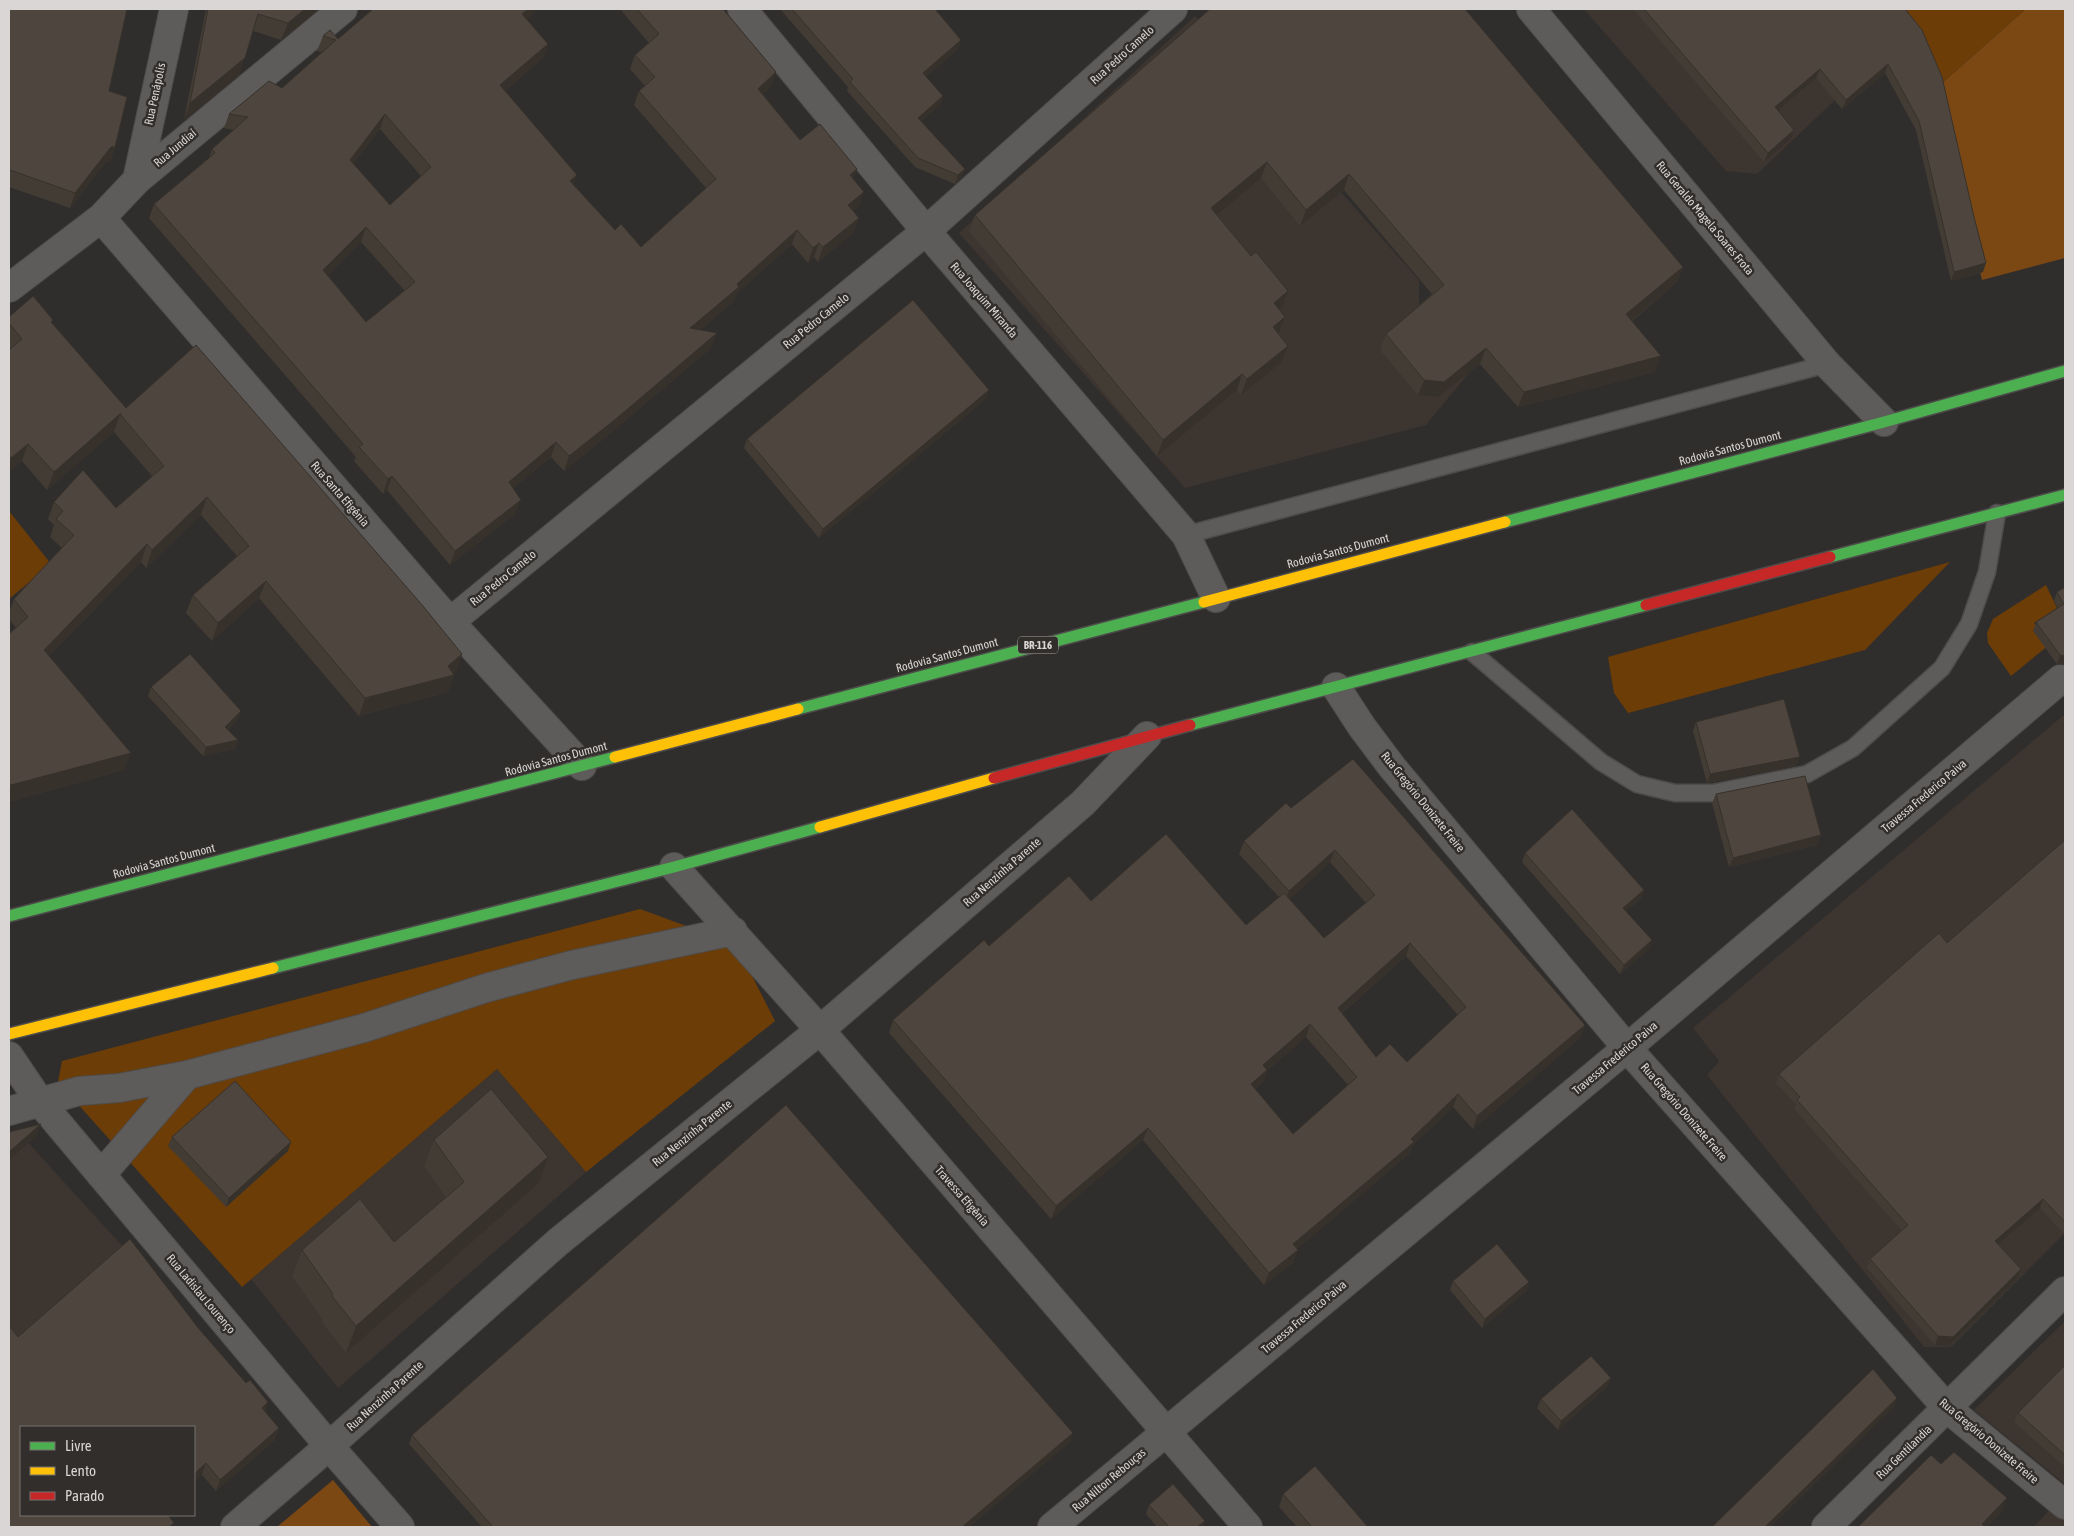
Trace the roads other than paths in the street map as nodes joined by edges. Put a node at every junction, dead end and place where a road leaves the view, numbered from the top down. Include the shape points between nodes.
1 (174, 9) edge
2 (343, 9) edge
3 (742, 9) edge
4 (1173, 9) edge
5 (1531, 9) edge
6 (137, 180) junction
7 (101, 218) junction
8 (926, 231) junction
9 (9, 288) edge
10 (1827, 364) junction
11 (2065, 371) edge
12 (1884, 422) junction
13 (2065, 495) edge
14 (1997, 513) junction
15 (1186, 535) junction
16 (1216, 598) junction
17 (450, 622) junction
18 (1472, 652) junction
19 (2061, 679) dead end
20 (1336, 687) junction
21 (1147, 736) junction
22 (582, 766) junction
23 (674, 867) junction
24 (9, 916) edge
25 (733, 932) junction
26 (820, 1030) junction
27 (9, 1034) edge
28 (1627, 1048) junction
29 (9, 1056) edge
30 (186, 1075) junction
31 (40, 1102) junction
32 (9, 1111) edge
33 (101, 1174) junction
34 (2065, 1291) edge
35 (1948, 1409) junction
36 (1165, 1432) junction
37 (329, 1446) junction
38 (2065, 1505) edge
39 (235, 1527) edge
40 (400, 1527) edge
41 (1052, 1527) edge
42 (1248, 1527) edge
43 (1826, 1527) edge

1 - 6 street, Rua Penápolis
2 - 6 street, Rua Jundiaí
3 - 8 street, Rua Joaquim Miranda
4 - 8 street, Rua Pedro Camelo
5 - 10 street, Rua Geraldo Magela Soares Frota
6 - 7 street, Rua Jundiaí
7 - 9 street, Rua Jundiaí
7 - 17 street, Rua Santa Efigênia
8 - 15 street, Rua Joaquim Miranda
8 - 17 street, Rua Pedro Camelo
10 - 12 street, Rua Geraldo Magela Soares Frota
10 - 15 lane
11 - 12 highway, Rodovia Santos Dumont / BR-116
12 - 16 highway, Rodovia Santos Dumont / BR-116
13 - 14 highway
14 - 18 highway
14 - 18 lane via 1987,572 1969,624 1942,668 1853,748 1807,774 1713,793 1676,793 1637,784 1600,762
15 - 16 street, Rua Joaquim Miranda
16 - 22 highway, Rodovia Santos Dumont / BR-116
17 - 22 street, Rua Santa Efigênia
18 - 20 highway
19 - 28 street, Travessa Frederico Paiva
20 - 21 highway
20 - 28 street, Rua Gregório Donizete Freire via 1392,767
21 - 23 highway
21 - 26 street, Rua Nenzinha Parente via 1083,803
22 - 24 highway, Rodovia Santos Dumont / BR-116
23 - 25 street, Travessa Efigênia
23 - 27 highway
25 - 26 street, Travessa Efigênia
25 - 30 street via 572,964 364,1028
26 - 36 street, Travessa Efigênia
26 - 37 street, Rua Nenzinha Parente via 558,1242
28 - 35 street, Rua Gregório Donizete Freire
28 - 36 street, Travessa Frederico Paiva
29 - 31 street, Rua Ladislau Lourenço
30 - 31 street via 119,1088 79,1091
30 - 33 street
31 - 32 street
31 - 33 street, Rua Ladislau Lourenço
33 - 37 street, Rua Ladislau Lourenço
34 - 35 street, Rua Gentilandia
35 - 38 street, Rua Gregório Donizete Freire
35 - 43 street, Rua Gentilandia
36 - 41 street, Rua Nilton Rebouças
36 - 42 street, Travessa Efigênia
37 - 39 street, Rua Nenzinha Parente
37 - 40 street, Rua Ladislau Lourenço

